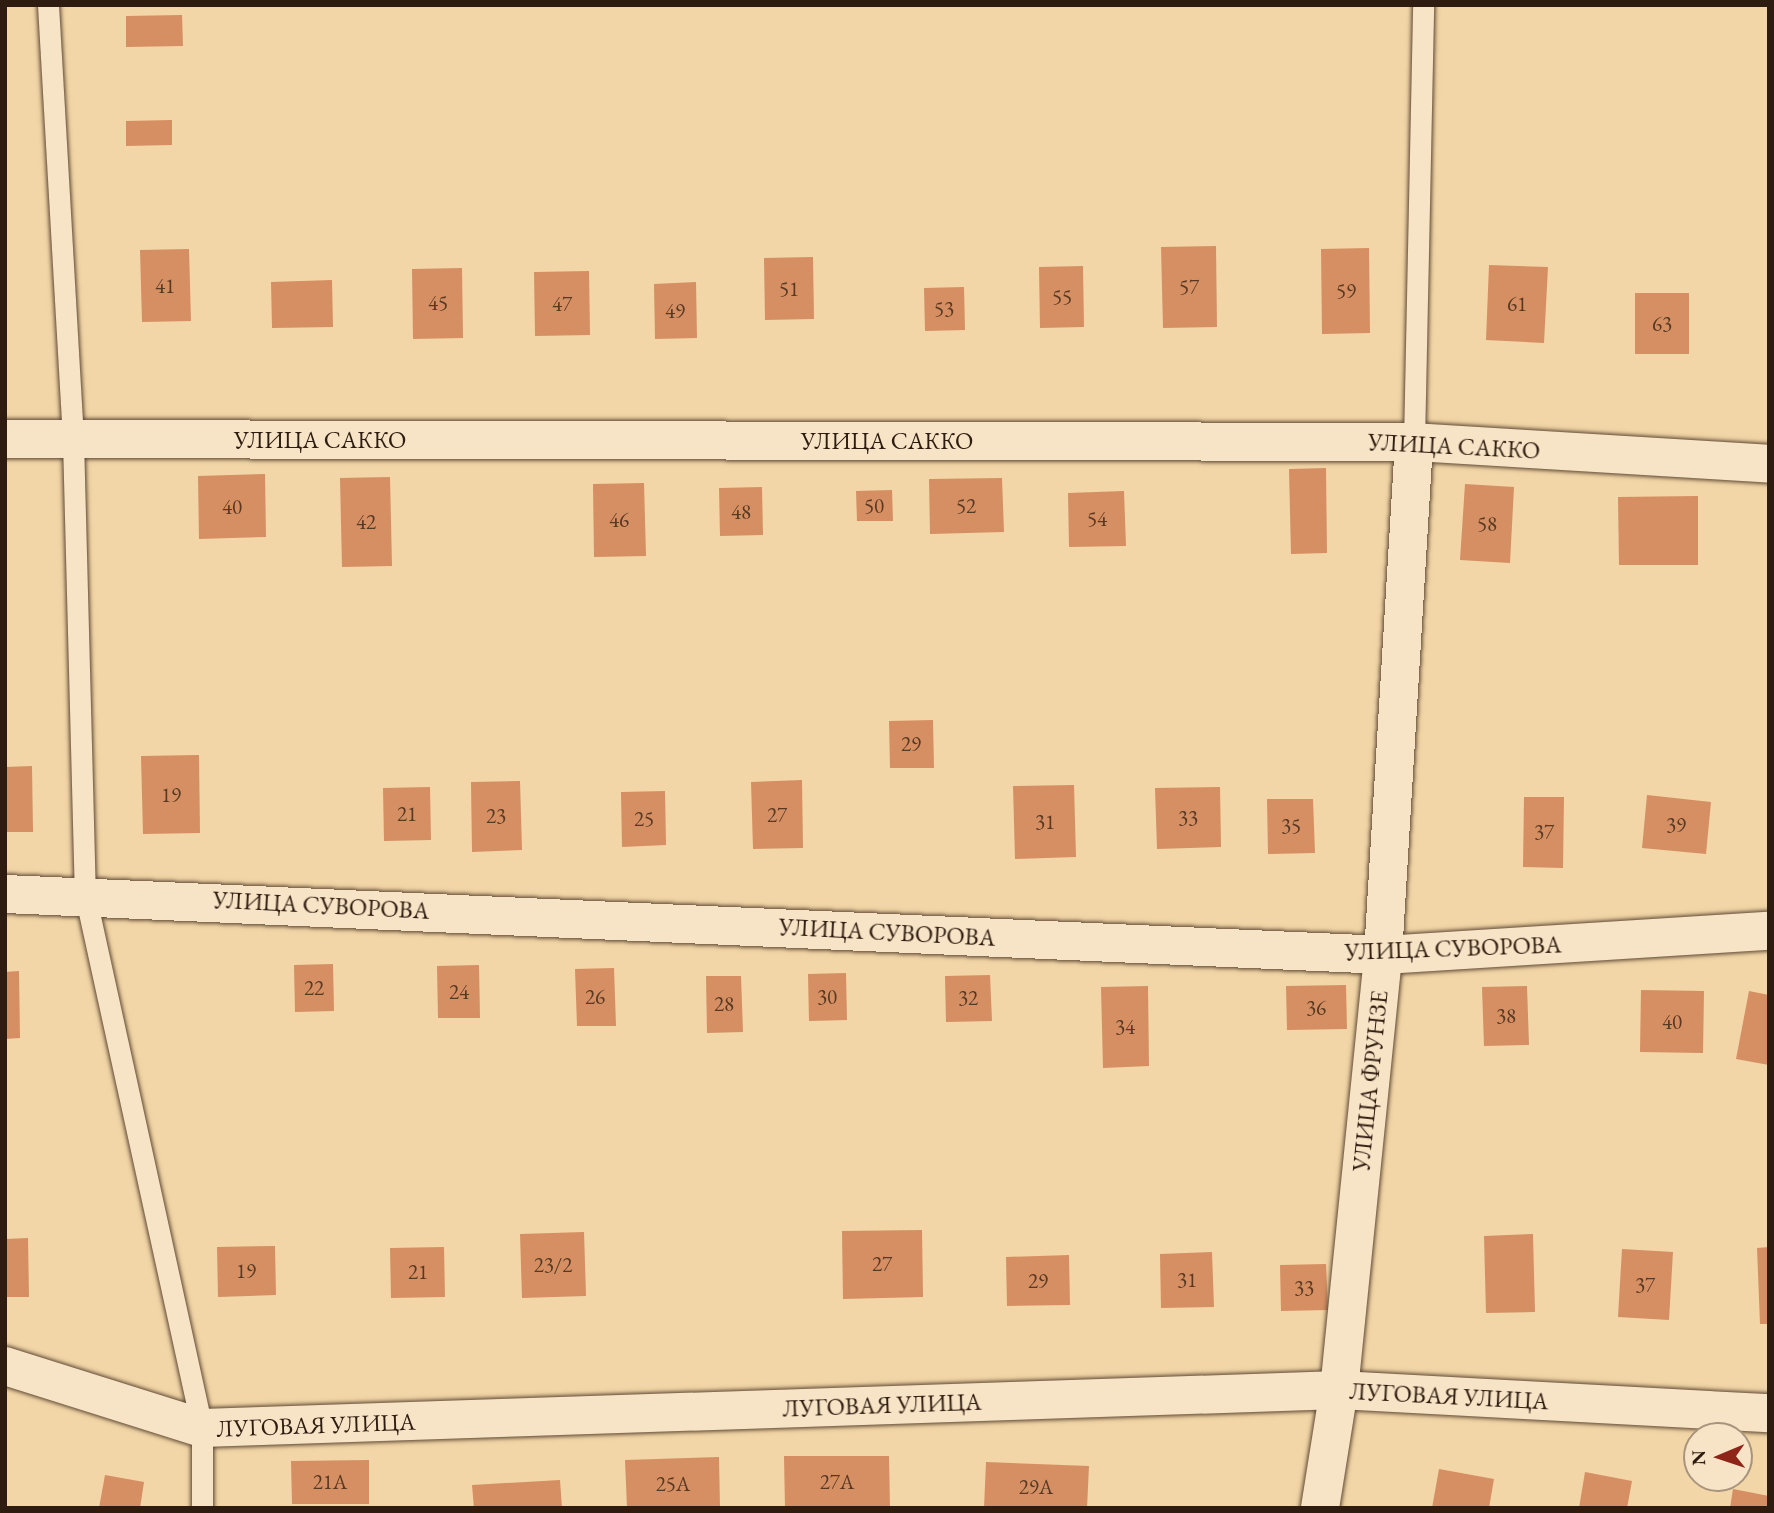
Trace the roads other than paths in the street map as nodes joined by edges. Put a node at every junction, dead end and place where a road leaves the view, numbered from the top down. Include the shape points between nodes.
1 (48, 5) edge
2 (1423, 5) edge
3 (5, 439) edge
4 (74, 440) junction
5 (1414, 442) junction
6 (1769, 464) edge
7 (5, 894) edge
8 (85, 894) junction
9 (1769, 931) edge
10 (1383, 955) junction
11 (5, 1366) edge
12 (1339, 1390) junction
13 (1769, 1413) edge
14 (202, 1428) junction
15 (202, 1508) edge
16 (1320, 1508) edge

1 - 4 lane
2 - 5 lane
3 - 4 street, УЛИЦА САККО
4 - 5 street, УЛИЦА САККО
4 - 8 lane
5 - 6 street, УЛИЦА САККО
5 - 10 street, УЛИЦА ФРУНЗЕ
7 - 8 street, УЛИЦА СУВОРОВА
8 - 10 street, УЛИЦА СУВОРОВА
8 - 14 lane
9 - 10 street, УЛИЦА СУВОРОВА
10 - 12 street, УЛИЦА ФРУНЗЕ
11 - 14 street, ЛУГОВАЯ УЛИЦА
12 - 13 street, ЛУГОВАЯ УЛИЦА
12 - 14 street, ЛУГОВАЯ УЛИЦА
12 - 16 street, УЛИЦА ФРУНЗЕ
14 - 15 lane

